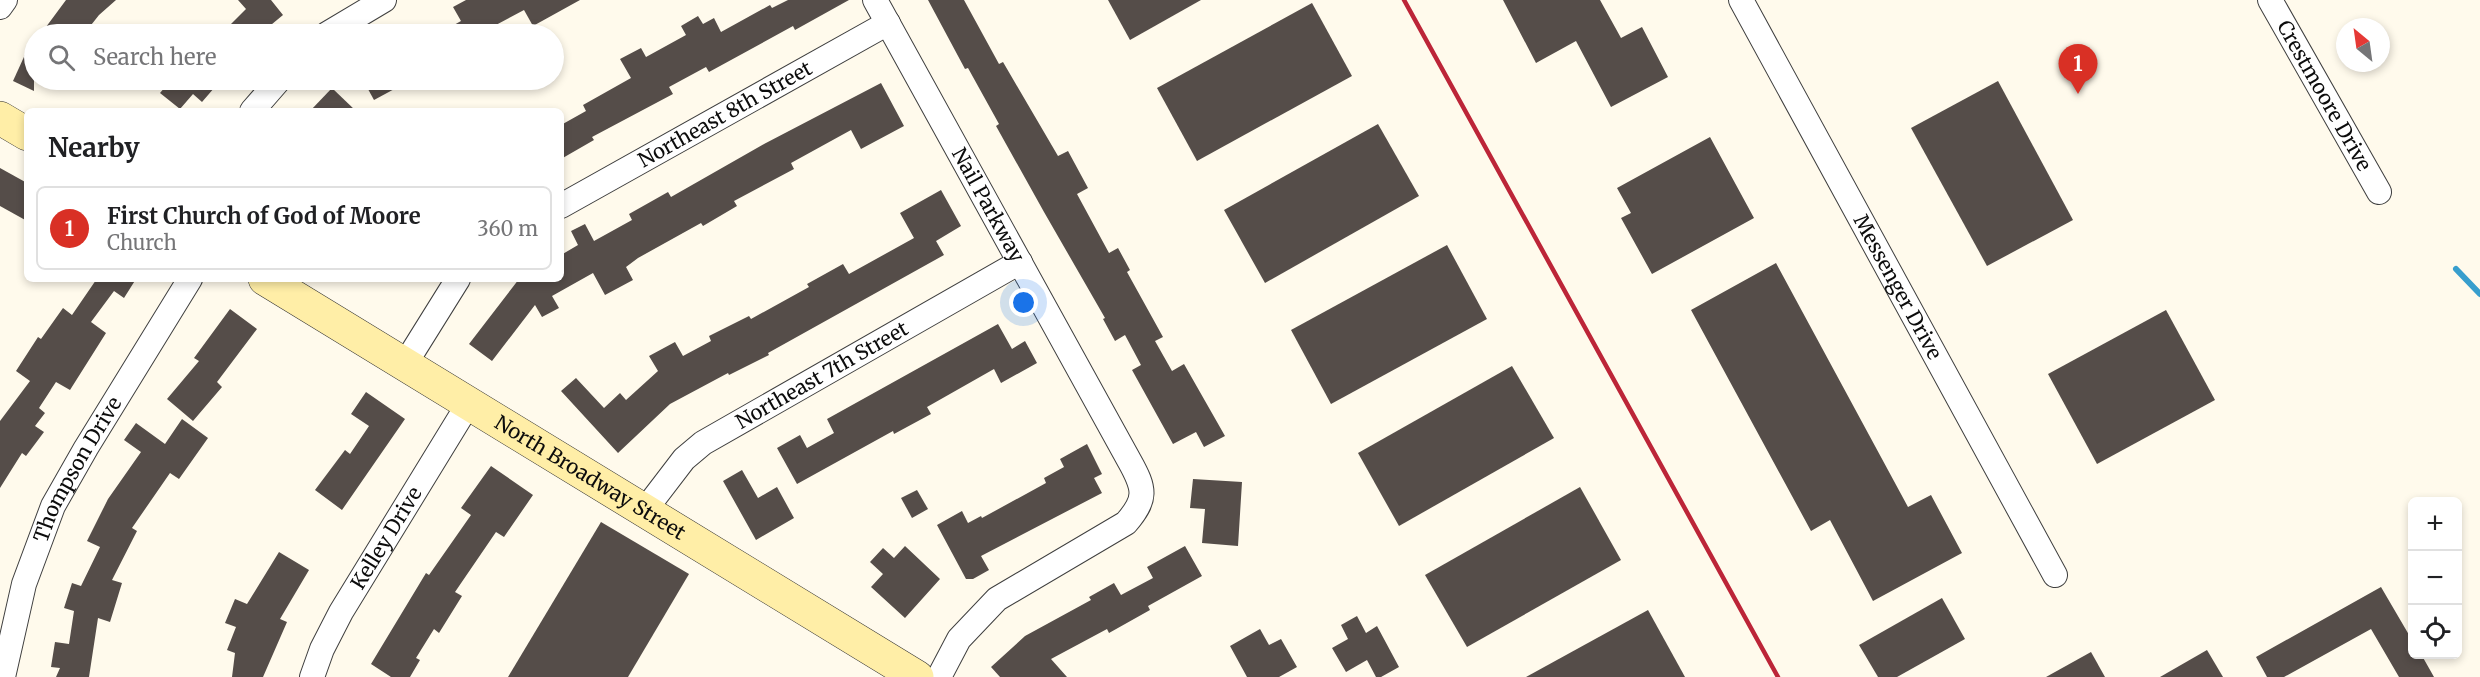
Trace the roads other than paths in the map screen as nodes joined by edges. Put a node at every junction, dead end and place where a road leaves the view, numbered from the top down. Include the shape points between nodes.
1 (4, 0) edge
2 (384, 0) edge
3 (875, 0) edge
4 (1741, 0) edge
5 (2270, 0) edge
6 (0, 7) edge
7 (888, 23) junction
8 (344, 24) edge
9 (270, 90) edge
10 (255, 108) edge
11 (0, 118) edge
12 (24, 132) edge
13 (2379, 192) dead end
14 (564, 204) edge
15 (1020, 261) junction
16 (188, 282) edge
17 (270, 282) edge
18 (456, 282) edge
19 (405, 364) junction
20 (469, 403) junction
21 (645, 510) junction
22 (2055, 575) dead end
23 (3, 677) edge
24 (312, 677) edge
25 (917, 677) edge
26 (939, 677) edge

1 - 6 street
2 - 8 street
3 - 7 street, Nail Parkway
4 - 22 street, Messenger Drive
5 - 13 street, Crestmoore Drive
7 - 14 street, Northeast 8th Street
7 - 15 street, Nail Parkway
9 - 10 street
11 - 12 main road
15 - 21 street, Northeast 7th Street via 703,443 677,467
15 - 26 street, Nail Parkway via 1138,476 1142,489 1139,507 1114,532 997,599 959,639
16 - 23 street, Thompson Drive via 53,506 24,584
17 - 19 main road, North Broadway Street
18 - 19 street
19 - 20 main road, North Broadway Street
20 - 21 main road, North Broadway Street
20 - 24 street, Kelley Drive via 341,612
21 - 25 main road, North Broadway Street

